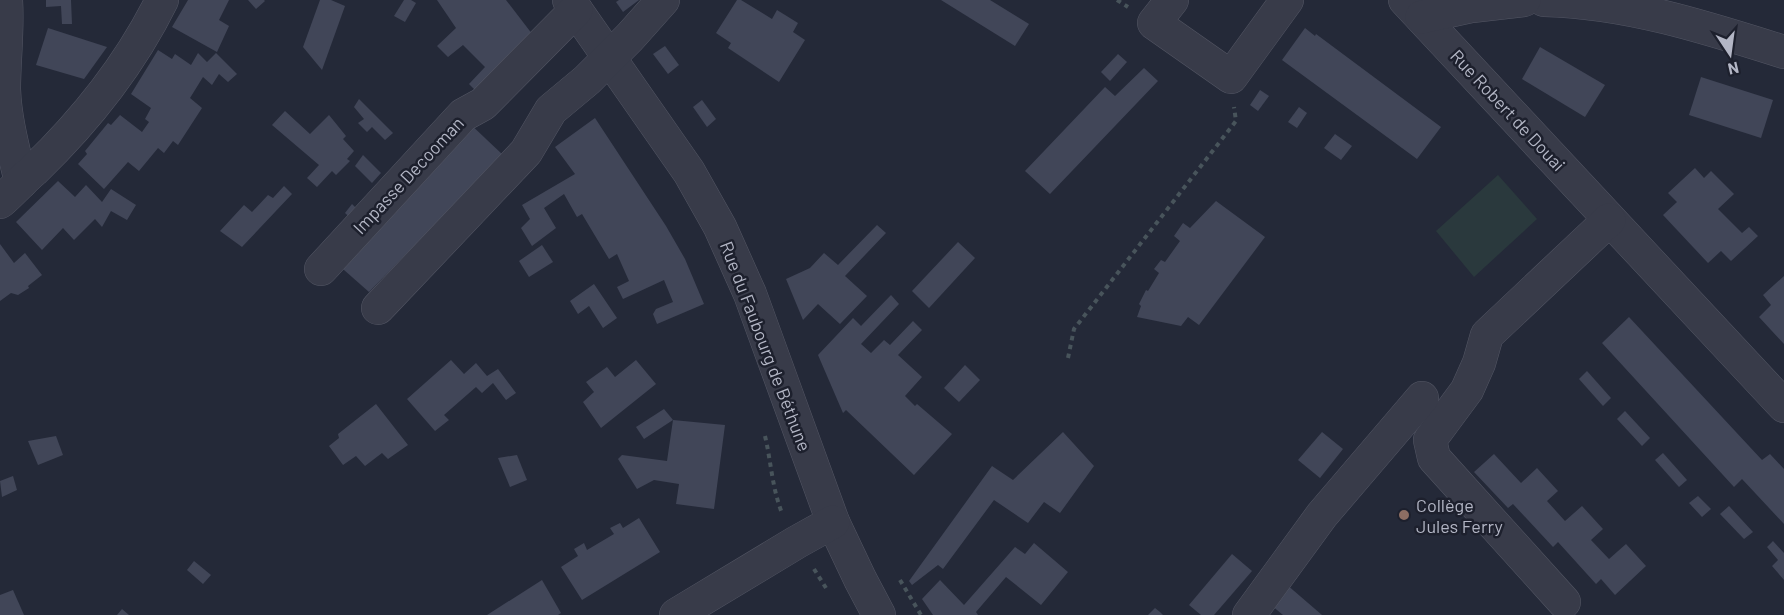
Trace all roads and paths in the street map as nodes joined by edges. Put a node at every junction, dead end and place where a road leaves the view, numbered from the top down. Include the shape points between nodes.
1 (6, 0) edge
2 (162, 0) edge
3 (663, 0) edge
4 (1172, 0) edge
5 (1287, 0) edge
6 (1524, 0) edge
7 (1544, 0) edge
8 (573, 5) edge
9 (1414, 9) edge
10 (1696, 13) edge
11 (1784, 52) edge
12 (609, 57) junction
13 (1231, 76) junction
14 (11, 192) edge
15 (1609, 220) junction
16 (321, 269) dead end
17 (378, 308) dead end
18 (1068, 358) dead end
19 (1422, 398) dead end
20 (1784, 406) edge
21 (764, 433) dead end
22 (833, 522) junction
23 (797, 542) junction
24 (832, 597) dead end
25 (1564, 602) dead end
26 (676, 615) edge
27 (879, 615) edge
28 (1249, 615) edge

1 - 14 street via 4,89
2 - 14 street via 116,78 71,132
3 - 12 street
4 - 13 street via 1154,23
5 - 13 street
6 - 9 street
7 - 10 street
8 - 12 street, Rue du Faubourg de Béthune
8 - 16 street, Impasse Decooman via 483,104 463,115
9 - 15 street, Rue Robert de Douai
10 - 11 street
12 - 17 street via 551,110 526,152
12 - 22 street, Rue du Faubourg de Béthune via 689,172 733,254
13 - 18 path via 1236,121 1074,329
15 - 20 street, Rue Robert de Douai
15 - 25 street via 1487,335 1467,390 1430,440 1434,458
19 - 28 street via 1322,515
21 - 23 path via 779,505
22 - 23 street
22 - 27 street, Rue du Faubourg de Béthune
23 - 24 path
23 - 26 street

